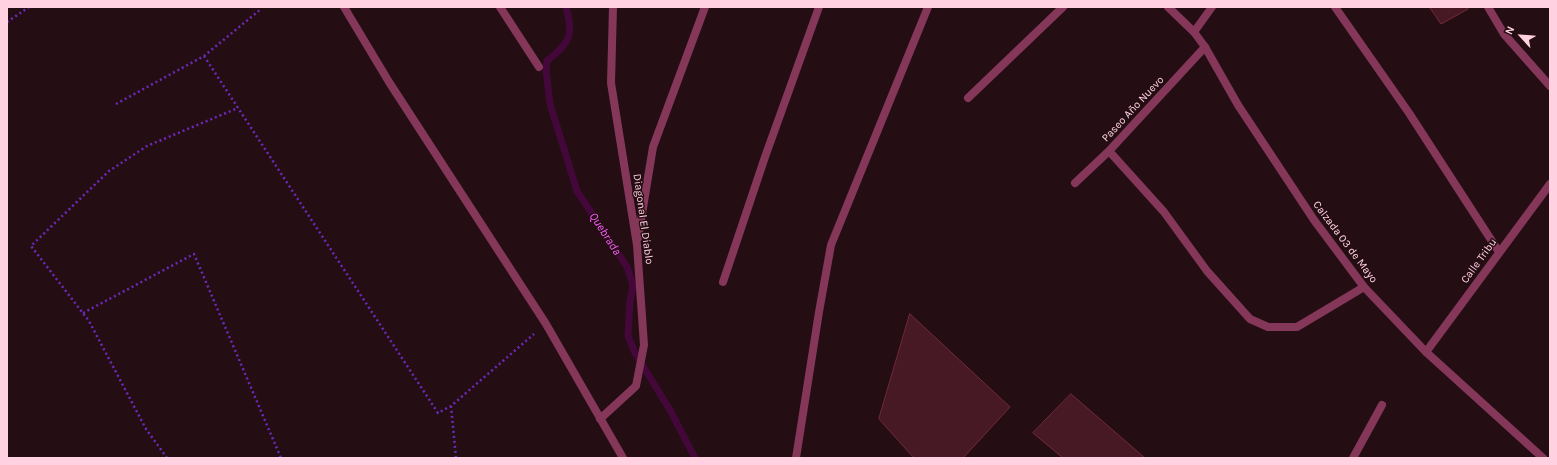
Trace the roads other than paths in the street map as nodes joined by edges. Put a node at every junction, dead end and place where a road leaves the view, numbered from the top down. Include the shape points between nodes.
1 (344, 7) edge
2 (500, 7) edge
3 (613, 7) edge
4 (705, 7) edge
5 (820, 7) edge
6 (928, 7) edge
7 (1063, 7) edge
8 (1168, 7) edge
9 (1212, 7) edge
10 (1335, 7) edge
11 (1488, 7) edge
12 (1194, 32) junction
13 (1205, 47) junction
14 (539, 66) dead end
15 (1550, 86) edge
16 (968, 98) dead end
17 (1109, 151) junction
18 (1075, 183) dead end
19 (1550, 184) edge
20 (637, 245) junction
21 (1499, 252) junction
22 (723, 282) dead end
23 (1364, 287) junction
24 (1426, 352) junction
25 (1382, 405) dead end
26 (600, 419) junction
27 (623, 458) edge
28 (796, 458) edge
29 (1353, 458) edge
30 (1543, 458) edge

1 - 26 street via 389,82 546,324
2 - 14 street
3 - 20 street, Diagonal El Diablo via 611,83
4 - 20 street via 653,147
5 - 22 street via 767,150
6 - 28 street via 831,245
7 - 16 street
8 - 12 street, Calzada 03 de Mayo
9 - 12 street
10 - 21 street via 1410,113
11 - 15 street via 1504,34
12 - 13 street, Calzada 03 de Mayo
13 - 17 street, Paseo Año Nuevo
13 - 23 street, Calzada 03 de Mayo via 1238,106 1306,208
17 - 18 street, Paseo Año Nuevo
17 - 23 street via 1164,212 1207,271 1250,319 1268,327 1297,327
19 - 21 street, Calle Tribu
20 - 26 street, Diagonal El Diablo via 644,345 636,386
21 - 24 street, Calle Tribu
23 - 24 street, Calzada 03 de Mayo
24 - 30 street, Calzada 03 de Mayo
25 - 29 street
26 - 27 street

